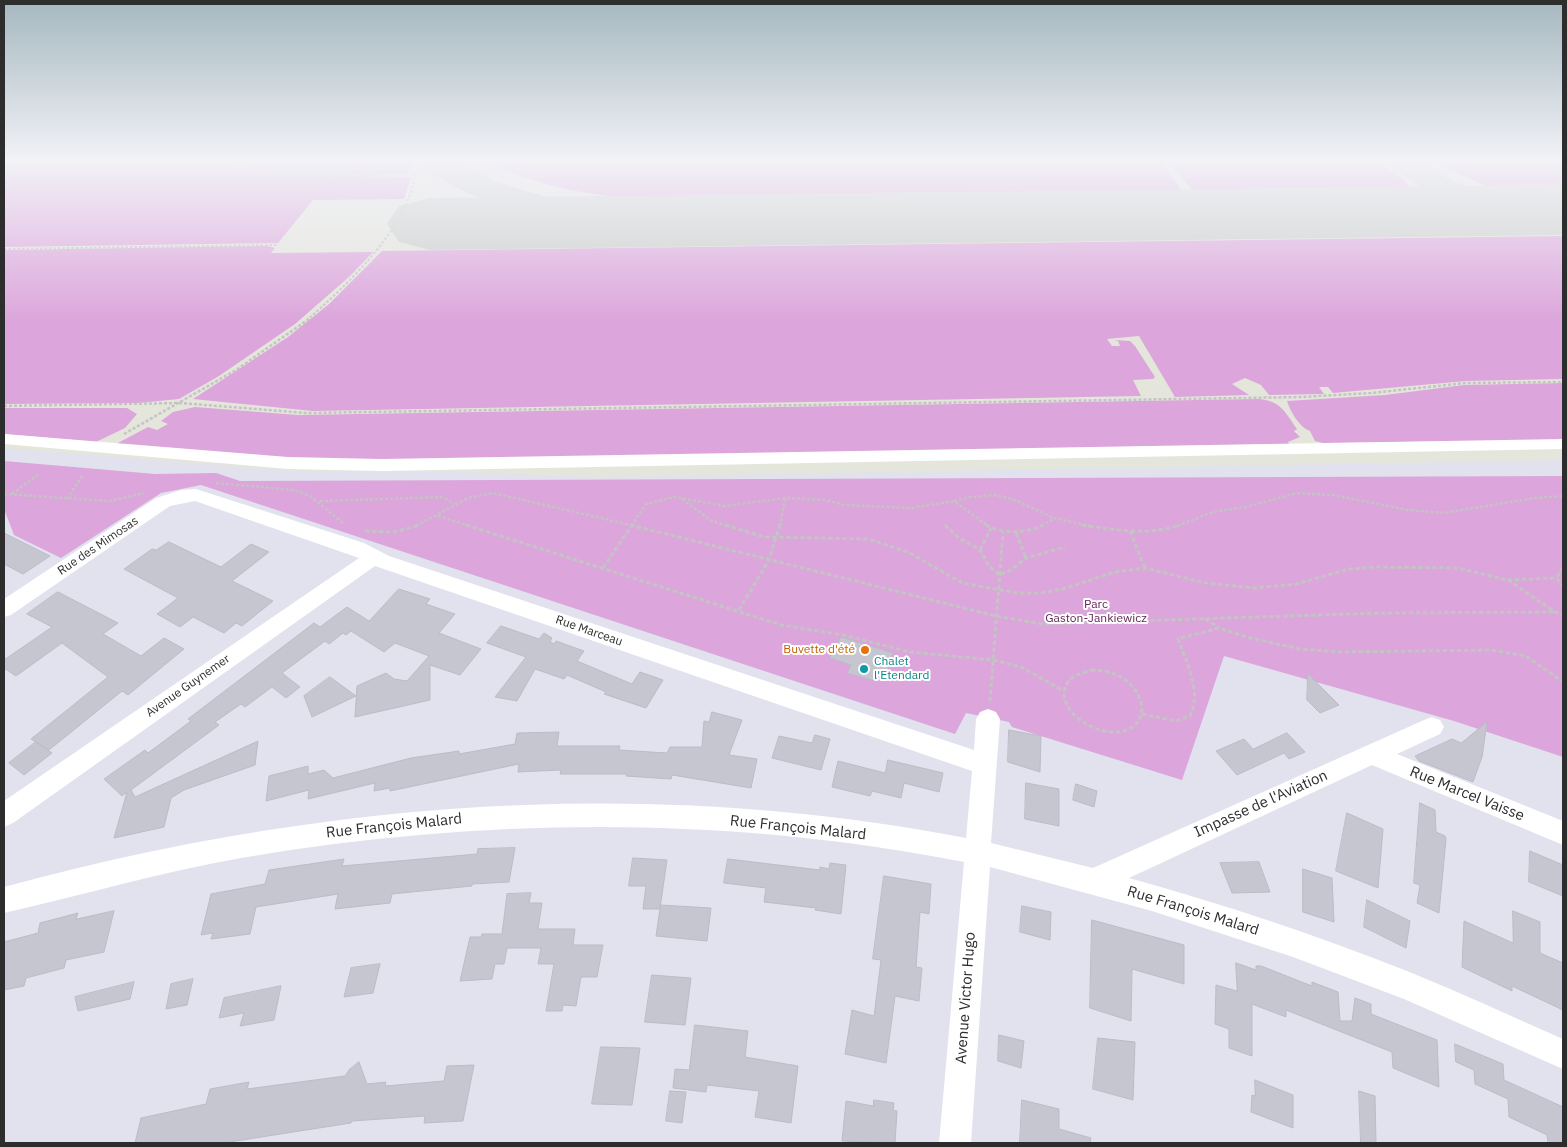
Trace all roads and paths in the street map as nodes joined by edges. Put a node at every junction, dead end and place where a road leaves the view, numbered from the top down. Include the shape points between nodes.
1 (399, 216) edge
2 (276, 245) dead end
3 (4, 249) edge
4 (1563, 382) edge
5 (180, 403) junction
6 (4, 406) edge
7 (4, 438) edge
8 (1563, 444) edge
9 (100, 447) junction
10 (39, 474) dead end
11 (83, 475) dead end
12 (489, 493) dead end
13 (196, 494) joint
14 (12, 495) dead end
15 (1563, 496) edge
16 (785, 498) junction
17 (67, 499) dead end
18 (682, 499) junction
19 (954, 501) junction
20 (319, 502) dead end
21 (455, 504) dead end
22 (438, 516) dead end
23 (1055, 518) junction
24 (633, 525) junction
25 (945, 525) dead end
26 (991, 528) junction
27 (1130, 531) junction
28 (1003, 532) junction
29 (1016, 533) junction
30 (778, 537) junction
31 (1065, 547) dead end
32 (980, 550) junction
33 (1563, 554) edge
34 (373, 558) junction
35 (1026, 558) junction
36 (769, 560) junction
37 (1146, 568) junction
38 (602, 569) junction
39 (999, 575) junction
40 (1556, 578) junction
41 (1507, 580) junction
42 (1563, 586) edge
43 (998, 590) junction
44 (4, 609) edge
45 (738, 610) junction
46 (1554, 612) junction
47 (1563, 615) edge
48 (996, 616) junction
49 (1205, 619) junction
50 (1219, 628) junction
51 (993, 660) junction
52 (1563, 682) edge
53 (1064, 691) junction
54 (1142, 714) junction
55 (988, 719) joint
56 (1432, 726) dead end
57 (1371, 754) junction
58 (984, 765) junction
59 (4, 816) edge
60 (1563, 834) edge
61 (977, 853) junction
62 (1091, 882) junction
63 (4, 900) edge
64 (1563, 1054) edge
65 (955, 1143) edge

1 - 5 path via 375,254 297,327
2 - 3 path
4 - 5 path via 1466,383 1371,394 1302,397 306,413
5 - 6 path
5 - 9 path
7 - 9 street
8 - 9 street via 382,465 288,463
10 - 14 path
11 - 17 path
12 - 24 path
13 - 34 street, Rue Marceau via 357,548
13 - 44 street, Rue des Mimosas via 164,502
15 - 27 path via 1442,513 1298,493 1210,513 1173,529
16 - 18 path via 725,506
16 - 19 path via 876,508 911,508
16 - 30 path
18 - 24 path via 674,497 646,504
18 - 30 path via 712,521 764,537
19 - 23 path via 986,494 1002,495
19 - 26 path via 969,516
20 - 21 path via 341,498 443,497
22 - 38 path
23 - 27 path
23 - 29 path via 1044,526
24 - 36 path
24 - 38 path
25 - 32 path
26 - 28 path
26 - 32 path
27 - 37 path
28 - 29 path
28 - 39 path
29 - 35 path
30 - 36 path
30 - 43 path via 868,539 908,552 962,583
31 - 35 path
32 - 39 path
33 - 40 path via 1563,568
34 - 58 street, Rue Marceau
34 - 59 street, Avenue Guynemer
35 - 39 path
36 - 45 path
36 - 48 path
37 - 41 path via 1206,583 1245,587 1296,584 1350,569 1376,567 1458,568
37 - 43 path via 1115,572 1063,589 1038,593
38 - 45 path
39 - 43 path
40 - 41 path
40 - 42 path
41 - 46 path
43 - 48 path
45 - 51 path via 781,625 843,635 910,652
46 - 47 path
46 - 49 path via 1460,611
48 - 49 path via 1042,624
48 - 51 path
49 - 50 path
50 - 52 path via 1300,649 1342,652 1491,650 1526,656
50 - 54 path via 1178,639 1196,699 1190,716 1170,720
51 - 53 path via 1021,667
51 - 55 path
53 - 54 path via 1070,712 1091,728 1118,733 1138,723
53 - 54 path via 1072,676 1102,670 1133,686 1139,695
55 - 58 street, Avenue Victor Hugo
56 - 57 street, Impasse de l'Aviation
57 - 60 street, Rue Marcel Vaisse
57 - 62 street, Impasse de l'Aviation
58 - 61 street, Avenue Victor Hugo
61 - 62 street, Rue François Malard
61 - 63 street, Rue François Malard via 825,828 652,815 466,818 276,839 112,873
61 - 65 street, Avenue Victor Hugo
62 - 64 street, Rue François Malard via 1159,899 1390,978

